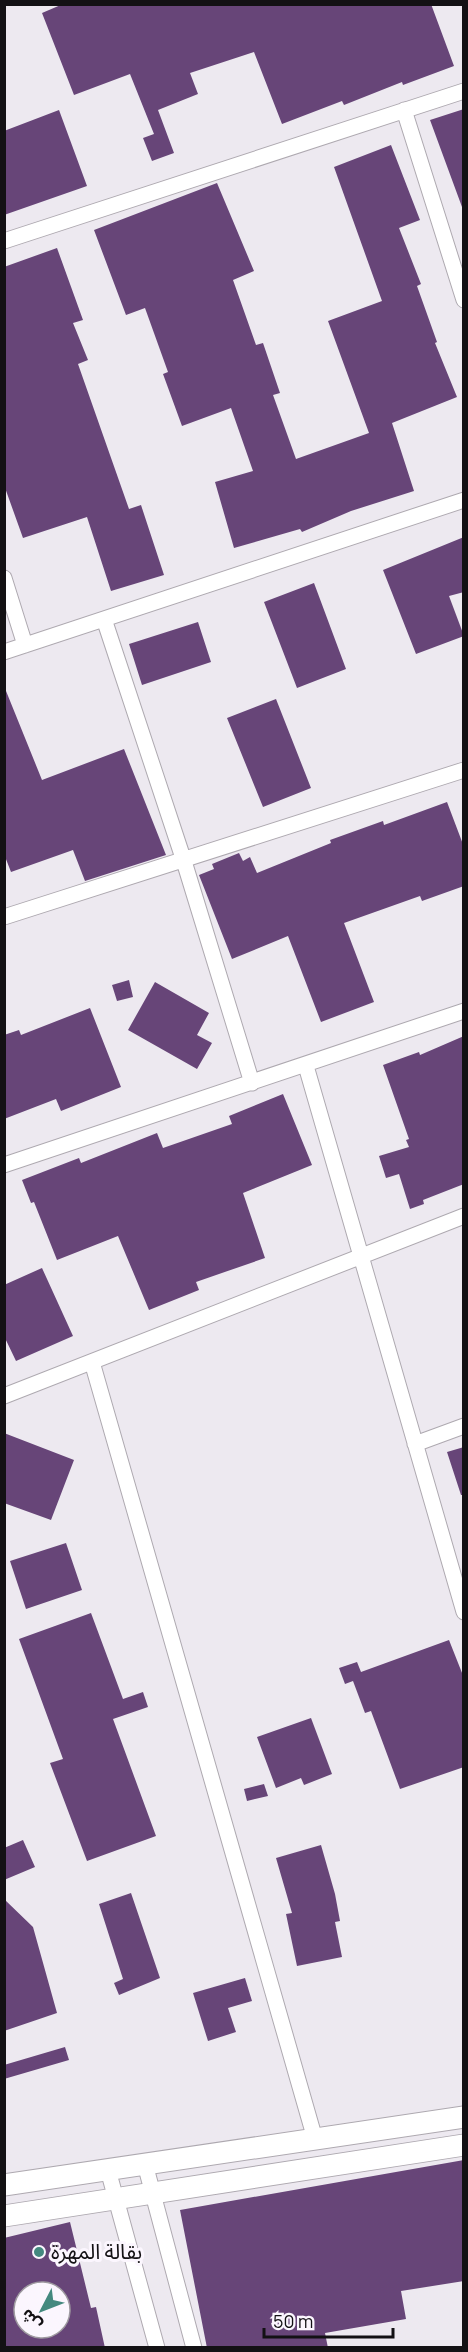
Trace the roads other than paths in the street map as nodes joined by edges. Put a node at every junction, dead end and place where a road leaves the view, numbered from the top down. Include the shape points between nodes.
1 (464, 91) edge
2 (404, 110) junction
3 (4, 241) edge
4 (464, 300) edge
5 (464, 500) edge
6 (4, 578) edge
7 (104, 619) junction
8 (25, 645) junction
9 (4, 652) edge
10 (464, 770) edge
11 (183, 858) junction
12 (4, 917) edge
13 (464, 1011) edge
14 (306, 1066) junction
15 (252, 1083) junction
16 (4, 1165) edge
17 (464, 1216) edge
18 (361, 1255) junction
19 (92, 1362) junction
20 (4, 1396) edge
21 (464, 1426) edge
22 (415, 1444) junction
23 (460, 1588) edge
24 (464, 1612) edge
25 (464, 2118) edge
26 (315, 2139) junction
27 (464, 2145) edge
28 (145, 2164) junction
29 (108, 2170) junction
30 (4, 2185) edge
31 (153, 2192) junction
32 (117, 2198) junction
33 (4, 2216) edge
34 (157, 2348) edge
35 (194, 2348) edge

1 - 2 street
2 - 3 street
2 - 4 street
5 - 7 street
6 - 8 street
7 - 8 street
7 - 11 street
8 - 9 street
10 - 11 street
11 - 12 street
11 - 15 street
13 - 14 street
14 - 15 street
14 - 18 street
15 - 16 street
17 - 18 street
18 - 19 street
18 - 22 street
19 - 20 street
19 - 26 street
21 - 22 street
22 - 23 street
23 - 24 street
25 - 26 main road
26 - 28 main road
27 - 31 main road
28 - 29 main road
28 - 31 street
29 - 30 main road
29 - 32 street
31 - 32 main road
31 - 35 street
32 - 33 main road
32 - 34 street

